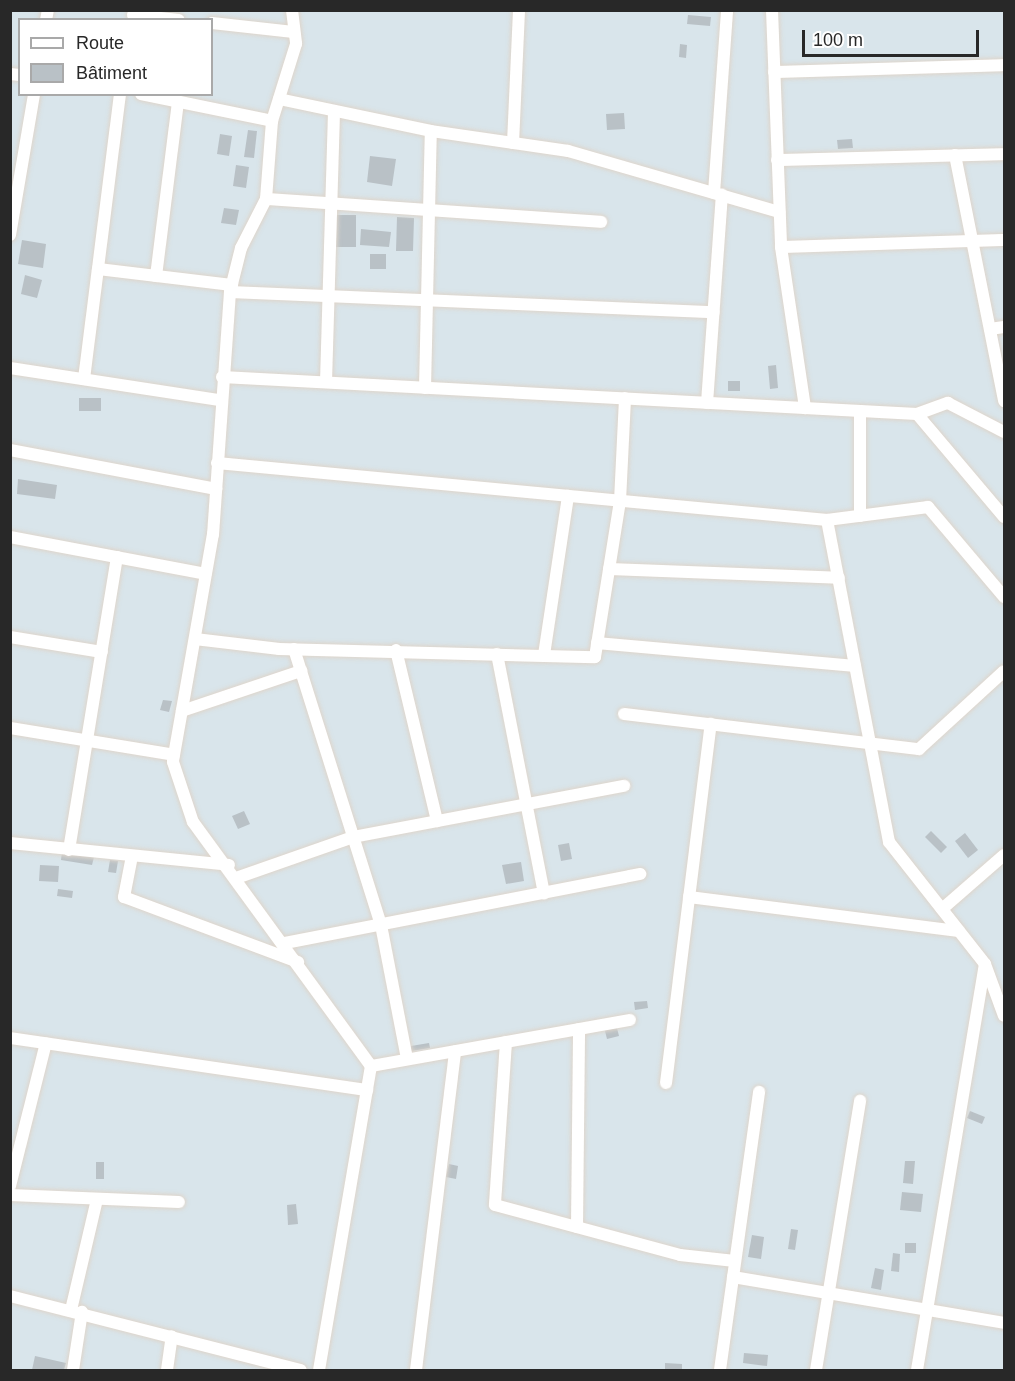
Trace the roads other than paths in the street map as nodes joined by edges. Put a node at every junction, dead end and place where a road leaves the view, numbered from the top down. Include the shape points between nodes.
1 (292, 10) edge
2 (519, 10) edge
3 (727, 10) edge
4 (772, 10) edge
5 (133, 15) edge
6 (161, 18) edge
7 (213, 23) edge
8 (294, 32) junction
9 (1005, 65) edge
10 (774, 72) junction
11 (34, 96) edge
12 (120, 96) edge
13 (150, 96) edge
14 (279, 99) junction
15 (178, 102) junction
16 (334, 111) junction
17 (272, 121) junction
18 (431, 131) junction
19 (513, 143) junction
20 (1005, 154) edge
21 (955, 155) junction
22 (777, 160) junction
23 (718, 194) junction
24 (266, 199) junction
25 (332, 204) junction
26 (429, 211) junction
27 (779, 212) junction
28 (602, 222) dead end
29 (10, 235) edge
30 (1005, 240) edge
31 (972, 241) junction
32 (781, 247) junction
33 (98, 269) junction
34 (156, 276) junction
35 (231, 289) junction
36 (329, 297) junction
37 (427, 300) junction
38 (714, 312) junction
39 (1005, 327) edge
40 (990, 329) junction
41 (10, 368) edge
42 (222, 377) junction
43 (84, 379) junction
44 (326, 382) junction
45 (424, 388) junction
46 (624, 398) junction
47 (220, 400) junction
48 (1005, 400) edge
49 (707, 403) junction
50 (806, 408) junction
51 (860, 411) junction
52 (917, 414) junction
53 (1005, 432) edge
54 (10, 450) edge
55 (217, 463) junction
56 (216, 489) junction
57 (568, 496) junction
58 (620, 501) junction
59 (860, 516) junction
60 (1005, 517) edge
61 (828, 520) junction
62 (10, 537) edge
63 (117, 557) junction
64 (609, 568) junction
65 (206, 574) junction
66 (839, 578) junction
67 (1005, 597) edge
68 (10, 637) edge
69 (195, 639) junction
70 (597, 643) junction
71 (294, 649) junction
72 (396, 650) junction
73 (102, 652) junction
74 (497, 654) junction
75 (544, 655) junction
76 (855, 666) junction
77 (301, 671) junction
78 (1005, 671) edge
79 (182, 711) junction
80 (624, 714) dead end
81 (711, 724) junction
82 (10, 728) edge
83 (87, 741) junction
84 (870, 743) junction
85 (174, 755) junction
86 (624, 786) dead end
87 (526, 804) junction
88 (437, 821) junction
89 (353, 837) junction
90 (10, 843) edge
91 (69, 850) junction
92 (1005, 855) edge
93 (132, 856) junction
94 (229, 865) junction
95 (640, 874) dead end
96 (239, 878) junction
97 (544, 893) junction
98 (689, 897) junction
99 (942, 909) junction
100 (381, 925) junction
101 (959, 931) junction
102 (285, 944) junction
103 (298, 962) junction
104 (985, 964) junction
105 (1005, 1016) edge
106 (630, 1020) dead end
107 (579, 1029) junction
108 (10, 1038) edge
109 (506, 1042) junction
110 (46, 1043) junction
111 (455, 1051) junction
112 (407, 1059) junction
113 (371, 1066) junction
114 (666, 1083) dead end
115 (367, 1090) junction
116 (759, 1092) dead end
117 (860, 1101) dead end
118 (10, 1186) edge
119 (10, 1195) edge
120 (97, 1198) junction
121 (179, 1202) dead end
122 (577, 1227) junction
123 (735, 1261) junction
124 (733, 1277) junction
125 (829, 1293) junction
126 (10, 1296) edge
127 (927, 1310) junction
128 (76, 1311) junction
129 (1005, 1323) edge
130 (172, 1336) junction
131 (259, 1365) edge
132 (73, 1371) edge
133 (167, 1371) edge
134 (301, 1371) edge
135 (319, 1371) edge
136 (416, 1371) edge
137 (720, 1371) edge
138 (816, 1371) edge
139 (917, 1371) edge

1 - 8 street
2 - 19 street
3 - 23 street
4 - 10 street
5 - 6 street
7 - 8 street
8 - 14 street
9 - 10 street
10 - 22 street
11 - 29 street
12 - 33 street
13 - 15 street
14 - 16 street
14 - 17 street
15 - 17 street
15 - 34 street
16 - 18 street
16 - 25 street
17 - 24 street
18 - 19 street
18 - 26 street
19 - 23 street via 568,151
20 - 21 street
21 - 22 street
21 - 31 street
22 - 27 street
23 - 27 street
23 - 38 street
24 - 25 street
24 - 35 street via 241,248
25 - 26 street
25 - 36 street
26 - 28 street
26 - 37 street
27 - 32 street
30 - 31 street
31 - 32 street
31 - 40 street
32 - 50 street
33 - 34 street
33 - 43 street
34 - 35 street
35 - 36 street
35 - 42 street
36 - 37 street
36 - 44 street
37 - 38 street
37 - 45 street
38 - 49 street
39 - 40 street
40 - 48 street
41 - 43 street
42 - 44 street
42 - 47 street
43 - 47 street
44 - 45 street
45 - 46 street
46 - 49 street
46 - 58 street
47 - 55 street
49 - 50 street
50 - 51 street
51 - 52 street
51 - 59 street
52 - 53 street via 948,403
52 - 60 street
54 - 56 street
55 - 56 street
55 - 57 street
56 - 65 street
57 - 58 street
57 - 75 street
58 - 61 street
58 - 64 street
59 - 61 street
59 - 67 street via 928,507
61 - 66 street
62 - 63 street
63 - 65 street
63 - 73 street
64 - 66 street
64 - 70 street
65 - 69 street
66 - 76 street
68 - 73 street
69 - 71 street
69 - 79 street
70 - 75 street via 595,657
70 - 76 street
71 - 72 street
71 - 77 street
72 - 74 street
72 - 88 street
73 - 83 street
74 - 75 street
74 - 87 street
76 - 84 street
77 - 79 street
77 - 89 street
78 - 84 street via 919,749
79 - 85 street
80 - 81 street
81 - 84 street
81 - 98 street
82 - 83 street
83 - 85 street
83 - 91 street
84 - 99 street via 889,842
85 - 94 street via 179,793 194,822
86 - 87 street
87 - 88 street
87 - 97 street
88 - 89 street
89 - 96 street
89 - 100 street
90 - 91 street
91 - 93 street
92 - 99 street
93 - 94 street
93 - 103 street via 124,897
94 - 96 street
95 - 97 street
96 - 102 street
97 - 100 street
98 - 101 street
98 - 114 street
99 - 101 street
100 - 102 street
100 - 112 street
101 - 104 street
102 - 103 street
103 - 113 street
104 - 105 street
104 - 127 street
106 - 107 street
107 - 109 street
107 - 122 street
108 - 110 street
109 - 111 street
109 - 122 street via 495,1205
110 - 115 street
110 - 118 street
111 - 112 street
111 - 136 street
112 - 113 street
113 - 115 street
115 - 135 street
116 - 123 street
117 - 125 street
119 - 120 street
120 - 121 street
120 - 128 street
122 - 123 street via 680,1254
123 - 124 street
124 - 125 street
124 - 137 street
125 - 127 street
125 - 138 street
126 - 128 street
127 - 129 street
127 - 139 street
128 - 130 street
128 - 132 street
130 - 131 street
130 - 133 street
131 - 134 street

